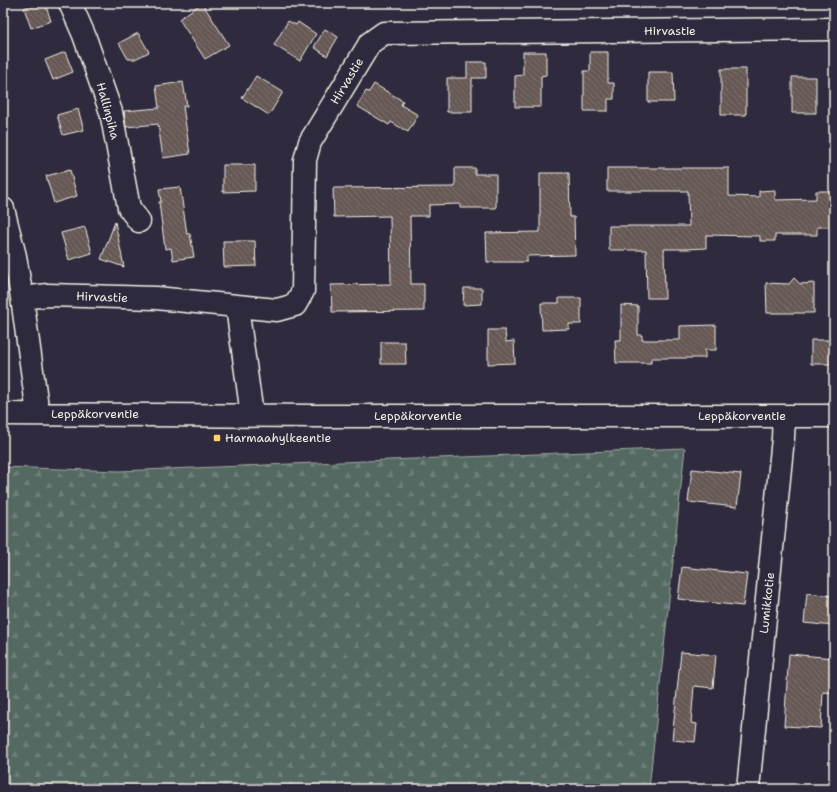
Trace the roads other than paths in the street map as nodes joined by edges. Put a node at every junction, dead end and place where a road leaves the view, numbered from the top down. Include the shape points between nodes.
1 (70, 3) edge
2 (834, 29) edge
3 (3, 209) edge
4 (139, 221) dead end
5 (22, 298) junction
6 (237, 307) junction
7 (3, 414) edge
8 (38, 414) junction
9 (252, 415) junction
10 (784, 416) junction
11 (834, 416) edge
12 (748, 789) edge

1 - 4 street, Hallinpiha via 111,112 129,208
2 - 6 street, Hirvastie via 384,33 370,43 310,142 305,160 303,291 295,305 277,310
3 - 5 street
5 - 6 street, Hirvastie via 48,295 156,298
5 - 8 street
6 - 9 street
7 - 8 street, Leppäkorventie
8 - 9 street, Leppäkorventie
9 - 10 street, Leppäkorventie
10 - 11 street, Leppäkorventie
10 - 12 street, Lumikkotie

